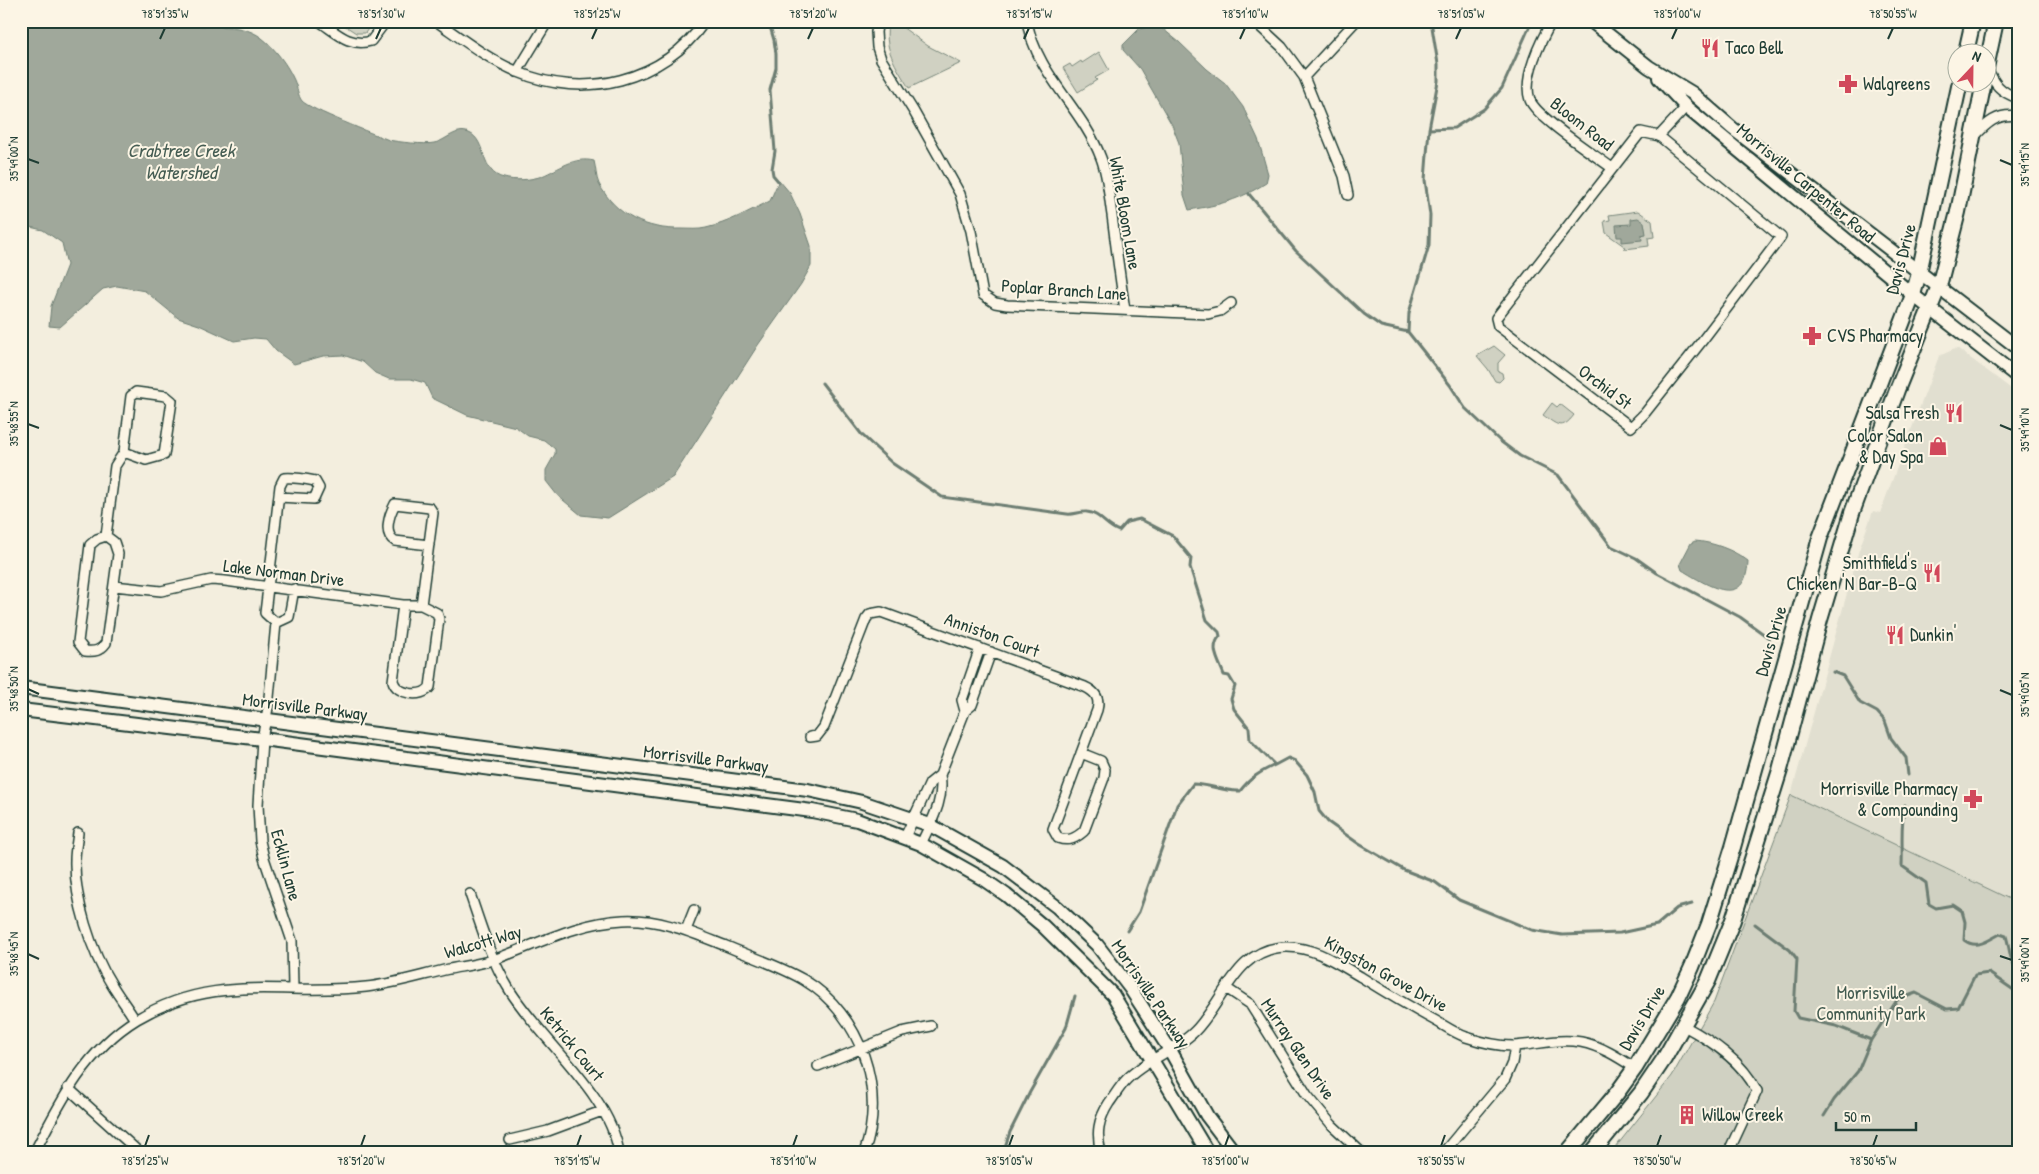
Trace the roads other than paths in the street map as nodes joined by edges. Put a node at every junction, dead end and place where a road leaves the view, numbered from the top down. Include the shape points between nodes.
1 (319, 21) edge
2 (386, 21) edge
3 (436, 21) edge
4 (548, 21) edge
5 (705, 21) edge
6 (878, 21) edge
7 (1027, 21) edge
8 (1254, 21) edge
9 (1356, 21) edge
10 (1552, 21) edge
11 (1591, 21) edge
12 (1973, 21) edge
13 (1996, 21) edge
14 (1968, 42) edge
15 (1992, 42) edge
16 (1649, 67) junction
17 (517, 72) junction
18 (1304, 77) junction
19 (1996, 85) edge
20 (1958, 92) edge
21 (1982, 92) edge
22 (2018, 98) edge
23 (1686, 107) junction
24 (2018, 116) edge
25 (1659, 136) junction
26 (1974, 137) junction
27 (1612, 168) junction
28 (1348, 195) dead end
29 (1919, 273) junction
30 (1939, 286) junction
31 (1913, 295) junction
32 (1231, 303) dead end
33 (1931, 309) junction
34 (1124, 310) junction
35 (2018, 348) edge
36 (2018, 377) edge
37 (124, 452) junction
38 (279, 497) dead end
39 (106, 536) junction
40 (429, 546) junction
41 (267, 585) junction
42 (114, 586) junction
43 (294, 590) junction
44 (403, 605) junction
45 (421, 605) junction
46 (276, 623) junction
47 (980, 648) junction
48 (991, 652) junction
49 (21, 688) edge
50 (21, 710) edge
51 (965, 710) junction
52 (265, 719) junction
53 (810, 737) dead end
54 (262, 739) junction
55 (1082, 753) junction
56 (940, 774) junction
57 (914, 819) junction
58 (930, 825) junction
59 (78, 833) dead end
60 (905, 837) junction
61 (921, 844) junction
62 (470, 894) dead end
63 (694, 910) dead end
64 (686, 930) junction
65 (493, 960) junction
66 (293, 988) junction
67 (1226, 988) junction
68 (136, 1020) junction
69 (931, 1026) dead end
70 (1684, 1026) junction
71 (1515, 1046) junction
72 (861, 1047) junction
73 (1170, 1050) junction
74 (1153, 1060) junction
75 (818, 1066) dead end
76 (1635, 1068) junction
77 (68, 1088) junction
78 (602, 1111) junction
79 (510, 1140) dead end
80 (34, 1153) edge
81 (140, 1153) edge
82 (619, 1153) edge
83 (864, 1153) edge
84 (1101, 1153) edge
85 (1208, 1153) edge
86 (1235, 1153) edge
87 (1362, 1153) edge
88 (1443, 1153) edge
89 (1567, 1153) edge
90 (1592, 1153) edge
91 (1728, 1153) edge

1 - 2 street via 350,42 357,43 371,40
3 - 17 street
4 - 17 street
5 - 17 street via 669,57 638,75 621,80 584,86 558,85
6 - 34 street, Poplar Branch Lane via 877,47 881,59 960,194 983,294 1001,304
7 - 34 street, White Bloom Lane via 1034,47 1043,64 1090,134 1102,159
8 - 18 street via 1282,47
9 - 18 street
10 - 27 street, Bloom Road via 1538,47 1531,72 1528,90 1531,102 1543,116
11 - 16 main road, Morrisville Carpenter Road
12 - 14 main road
13 - 15 main road
16 - 23 main road, Morrisville Carpenter Road
16 - 29 main road, Morrisville Carpenter Road via 1692,93 1732,128
18 - 28 street via 1344,176
19 - 22 street
20 - 29 main road, Davis Drive
21 - 26 main road
23 - 25 street
23 - 31 main road, Morrisville Carpenter Road
24 - 26 street via 1998,117 1988,122
25 - 27 street, Orchid St via 1641,132
25 - 27 street, Orchid St via 1781,236 1702,342 1631,427 1498,326 1496,318
26 - 30 main road
29 - 30 main road, Morrisville Carpenter Road
29 - 31 main road, Davis Drive
30 - 33 main road
30 - 35 main road, Morrisville Carpenter Road
31 - 33 main road, Morrisville Carpenter Road
31 - 76 main road, Davis Drive via 1820,538 1709,924 1678,997
32 - 34 street, Poplar Branch Lane via 1208,314
33 - 36 main road, Morrisville Carpenter Road
33 - 70 main road via 1852,512 1780,770 1732,920 1708,981
37 - 37 street via 131,396 136,392 166,396 172,401 164,455 146,460
37 - 39 street via 114,466
38 - 41 street
39 - 42 street via 114,542 118,554
39 - 42 street via 90,545 78,642 85,651 95,652 106,643
40 - 40 street via 433,513 430,508 395,504 388,521 390,539
40 - 45 street
41 - 42 street, Lake Norman Drive via 211,580 161,591
41 - 43 street, Lake Norman Drive
41 - 46 street via 265,613
43 - 44 street, Lake Norman Drive
43 - 46 street via 289,617
44 - 45 street, Lake Norman Drive
44 - 45 street via 393,681 400,691 420,693 430,687 439,619 438,613
46 - 52 street, Ecklin Lane
47 - 48 street, Anniston Court
47 - 51 street via 962,700
47 - 53 street, Anniston Court via 890,614 870,614 824,727 816,736
48 - 51 street via 972,704
48 - 55 street, Anniston Court via 1086,687 1095,694 1098,704
49 - 52 main road, Morrisville Parkway
50 - 54 main road, Morrisville Parkway
51 - 56 street
52 - 54 street, Ecklin Lane
52 - 57 main road, Morrisville Parkway via 808,790 862,802
54 - 60 main road, Morrisville Parkway via 812,811 856,820
54 - 66 street, Ecklin Lane via 258,798 260,841 274,893 292,941
55 - 55 street via 1101,761 1104,778 1084,831 1064,840 1058,838 1053,829
56 - 57 street via 930,783
56 - 58 street via 941,792
57 - 58 main road, Morrisville Parkway
57 - 60 street
58 - 61 street
58 - 73 main road, Morrisville Parkway via 1003,866 1057,906 1114,966
59 - 68 street via 74,860 86,925 111,984
60 - 61 main road, Morrisville Parkway
61 - 74 main road, Morrisville Parkway via 983,879 1044,926 1113,995
62 - 65 street, Ketrick Court
63 - 64 street
64 - 65 street, Walcott Way via 647,921 611,921 583,927
64 - 72 street, Walcott Way via 804,980 826,997 848,1022
65 - 66 street, Walcott Way via 367,987
65 - 78 street, Ketrick Court via 508,989 583,1082
66 - 68 street, Walcott Way via 208,992
67 - 71 street, Kingston Grove Drive via 1235,973 1257,955 1284,947 1310,950 1464,1036
67 - 73 street, Kingston Grove Drive via 1202,1024
67 - 87 street, Murray Glen Drive via 1250,1004 1308,1095 1332,1125
68 - 77 street, Walcott Way via 103,1046
69 - 72 street via 902,1032
70 - 90 main road via 1641,1093
70 - 91 street via 1731,1058 1751,1079 1757,1091
71 - 76 street, Kingston Grove Drive via 1564,1040 1579,1042 1606,1050
71 - 88 street via 1505,1079
72 - 75 street
72 - 83 street, Walcott Way via 873,1095 871,1128
73 - 74 street, Kingston Grove Drive
73 - 86 main road, Morrisville Parkway via 1207,1116
74 - 84 street, Kingston Grove Drive via 1128,1078 1104,1111 1098,1128
74 - 85 main road, Morrisville Parkway
76 - 89 main road, Davis Drive
77 - 80 street, Walcott Way
77 - 81 street
78 - 79 street via 548,1131
78 - 82 street, Ketrick Court via 615,1135

